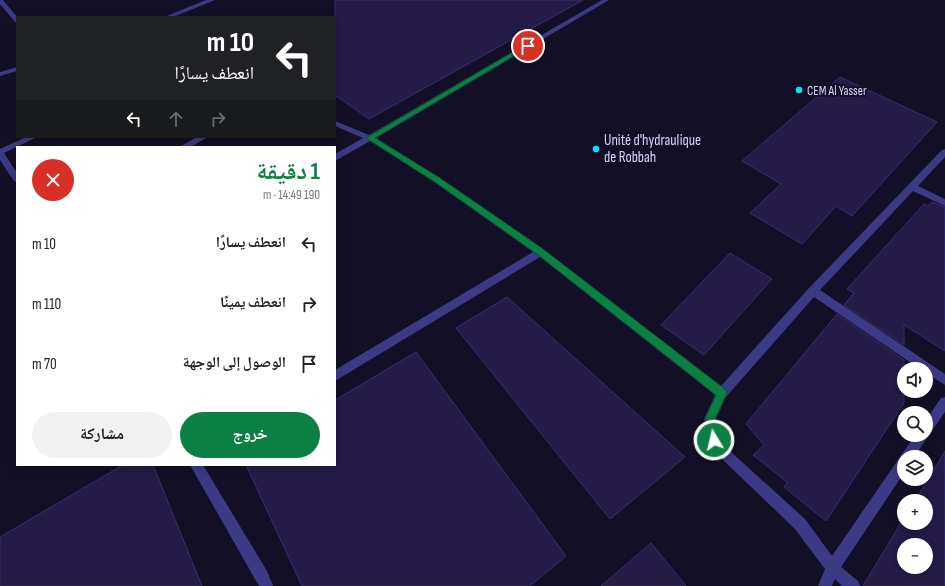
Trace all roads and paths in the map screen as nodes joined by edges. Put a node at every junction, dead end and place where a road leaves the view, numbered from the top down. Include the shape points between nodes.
1 (0, 0) edge
2 (212, 0) edge
3 (606, 0) edge
4 (182, 12) junction
5 (170, 16) edge
6 (188, 16) edge
7 (16, 20) edge
8 (16, 69) edge
9 (0, 74) edge
10 (336, 123) edge
11 (31, 138) edge
12 (202, 138) edge
13 (370, 138) junction
14 (185, 146) edge
15 (945, 152) edge
16 (0, 153) edge
17 (336, 157) edge
18 (16, 177) edge
19 (913, 187) junction
20 (945, 204) edge
21 (540, 252) junction
22 (813, 291) junction
23 (336, 375) edge
24 (945, 380) edge
25 (722, 393) junction
26 (945, 402) edge
27 (933, 420) edge
28 (197, 466) edge
29 (897, 472) edge
30 (832, 568) junction
31 (266, 586) edge
32 (825, 586) edge
33 (853, 586) edge

1 - 7 street
2 - 4 street
3 - 13 street
4 - 5 street
4 - 6 street
8 - 9 street
10 - 13 street
11 - 16 street
12 - 14 street
13 - 17 street
13 - 21 street via 437,180
15 - 19 street
16 - 18 street
19 - 20 street
19 - 22 street
21 - 23 street
21 - 25 street
22 - 24 street
22 - 25 street
25 - 30 street via 710,419 714,440 727,456 800,524
26 - 27 street
28 - 31 street
29 - 30 street
30 - 32 street
30 - 33 street

